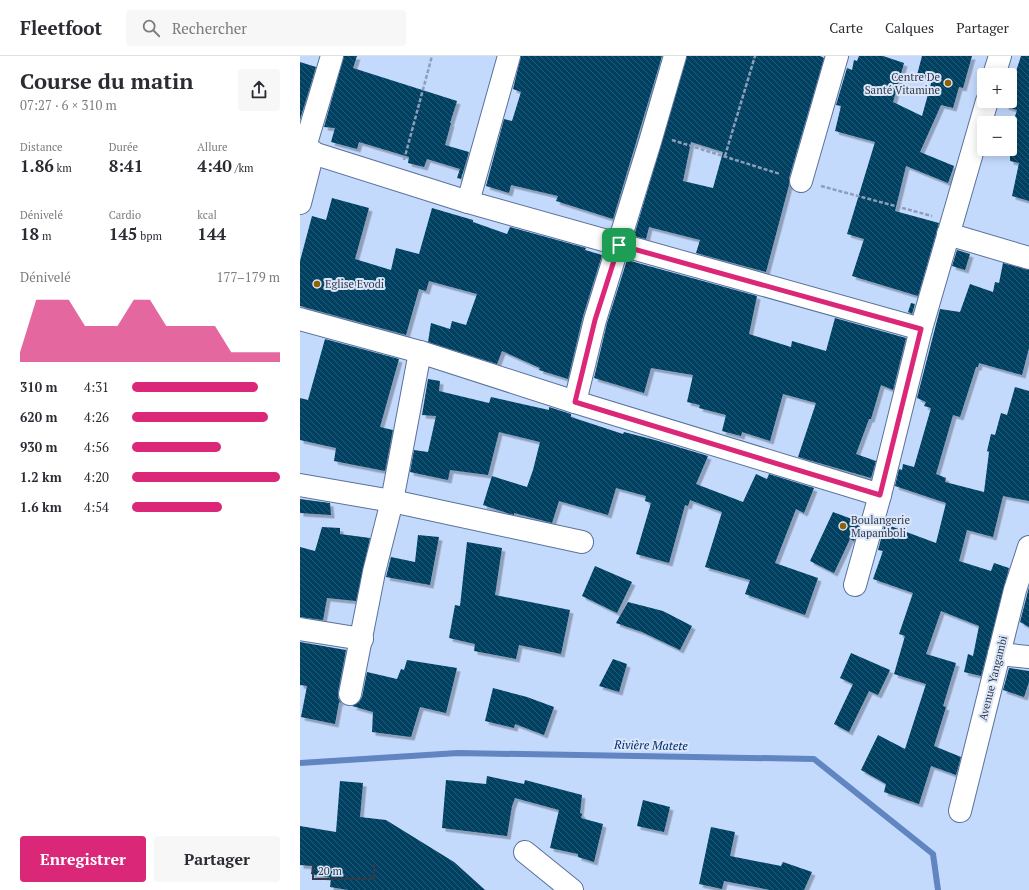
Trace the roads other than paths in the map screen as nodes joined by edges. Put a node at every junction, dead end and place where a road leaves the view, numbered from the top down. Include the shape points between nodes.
1 (332, 56) edge
2 (509, 56) edge
3 (675, 56) edge
4 (837, 56) edge
5 (1000, 56) edge
6 (996, 68) edge
7 (985, 108) edge
8 (306, 150) edge
9 (801, 181) dead end
10 (468, 202) junction
11 (300, 203) edge
12 (948, 234) junction
13 (619, 245) junction
14 (1029, 258) edge
15 (300, 319) edge
16 (921, 329) junction
17 (420, 352) junction
18 (575, 402) junction
19 (300, 485) edge
20 (880, 495) junction
21 (392, 501) junction
22 (582, 542) dead end
23 (1029, 546) edge
24 (855, 585) dead end
25 (300, 629) edge
26 (362, 639) junction
27 (999, 654) junction
28 (1029, 656) edge
29 (350, 694) dead end
30 (960, 811) dead end
31 (525, 852) dead end
32 (572, 890) edge

1 - 8 street
2 - 10 street
3 - 13 street
4 - 9 street
5 - 6 street
7 - 12 street
8 - 10 street
8 - 11 street
10 - 13 street
12 - 14 street
12 - 16 street
13 - 16 street
13 - 18 street via 595,320
15 - 17 street
16 - 20 street
17 - 18 street
17 - 21 street
18 - 20 street
19 - 21 street
20 - 24 street
21 - 22 street
21 - 26 street via 374,572
23 - 27 street, Avenue Yangambi
25 - 26 street
26 - 29 street
27 - 28 street
27 - 30 street, Avenue Yangambi
31 - 32 street

